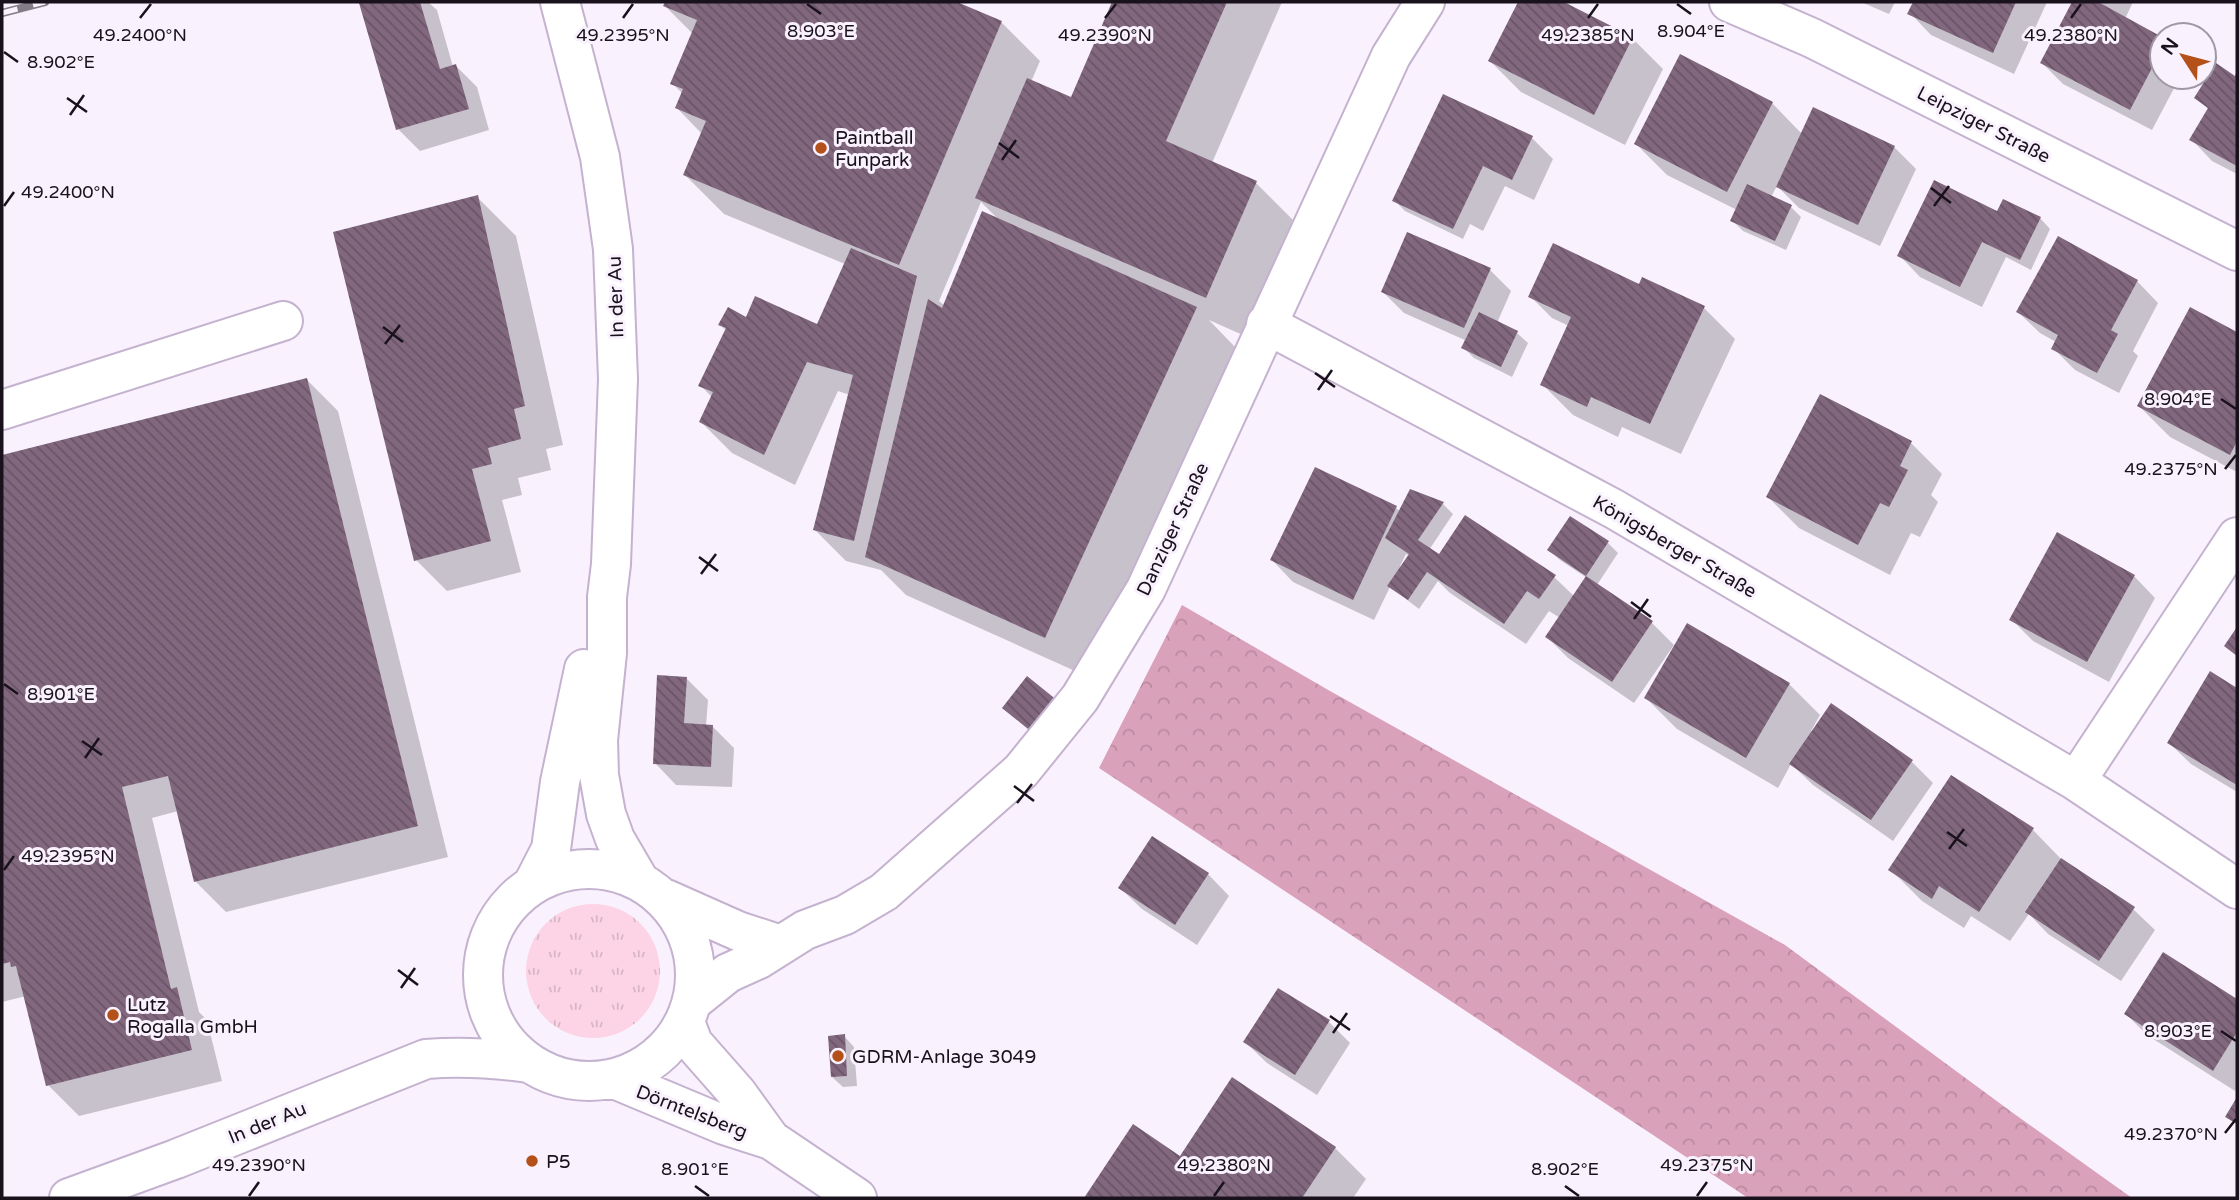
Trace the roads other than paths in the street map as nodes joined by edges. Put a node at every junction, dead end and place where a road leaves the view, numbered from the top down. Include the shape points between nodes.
1 (560, 2) edge
2 (1425, 2) edge
3 (1729, 2) edge
4 (2237, 251) edge
5 (284, 321) dead end
6 (1266, 324) junction
7 (2, 410) edge
8 (2237, 537) edge
9 (607, 597) junction
10 (2076, 781) junction
11 (533, 884) junction
12 (2237, 889) edge
13 (652, 890) junction
14 (781, 945) junction
15 (484, 995) junction
16 (689, 1012) junction
17 (426, 1059) junction
18 (528, 1063) junction
19 (614, 1079) junction
20 (771, 1140) junction
21 (69, 1198) edge
22 (857, 1198) edge

1 - 9 street, In der Au via 600,158 613,249 618,379
2 - 6 street, Danziger Straße via 1391,56
3 - 4 street, Leipziger Straße via 1812,38
5 - 7 street
6 - 10 street, Königsberger Straße via 1614,509
6 - 14 street, Danziger Straße via 1146,589 1080,698 1021,771 884,892
8 - 10 street
9 - 11 street, In der Au via 588,647 551,849
9 - 13 street, In der Au via 599,775 615,839
10 - 12 street, Königsberger Straße
11 - 13 street via 567,870 604,869
11 - 15 street via 508,905 491,932 483,964
13 - 14 street via 738,931
13 - 16 street via 686,929 696,964
14 - 16 street, Danziger Straße via 728,973
15 - 17 street, In der Au via 466,1025
15 - 18 street via 493,1022 508,1045
16 - 19 street via 668,1048 643,1068
16 - 20 street, Dörntelsberg via 693,1043
17 - 18 street, In der Au via 472,1056
17 - 21 street, In der Au
18 - 19 street via 555,1077 584,1082
19 - 20 street, Dörntelsberg
20 - 22 street, Dörntelsberg

